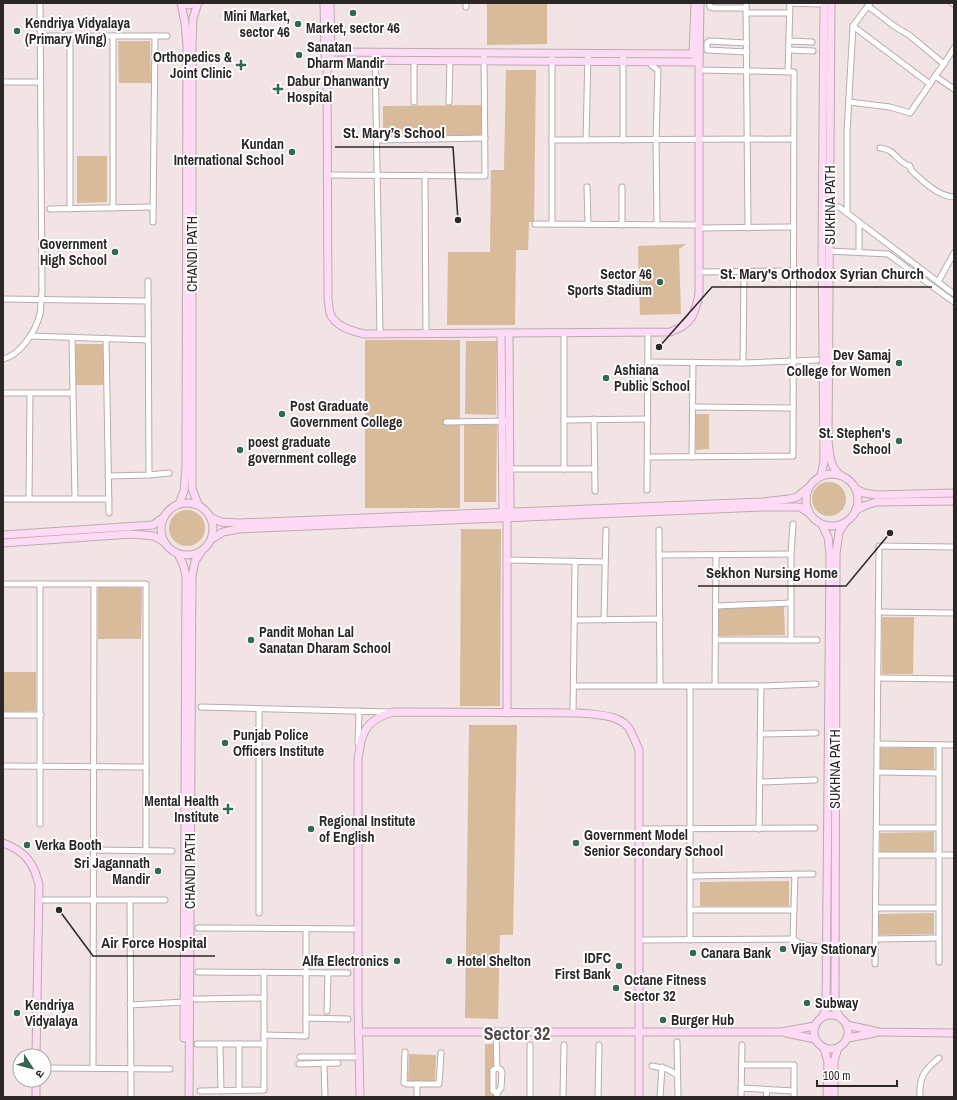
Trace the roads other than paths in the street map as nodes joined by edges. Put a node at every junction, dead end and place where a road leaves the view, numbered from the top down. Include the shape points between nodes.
1 (40, 3) edge
2 (181, 3) edge
3 (197, 3) edge
4 (324, 3) edge
5 (330, 3) edge
6 (695, 3) edge
7 (700, 3) edge
8 (709, 3) edge
9 (790, 3) edge
10 (824, 3) edge
11 (831, 3) edge
12 (819, 4) edge
13 (869, 4) edge
14 (746, 8) edge
15 (789, 13) junction
16 (853, 26) junction
17 (40, 36) junction
18 (70, 36) junction
19 (113, 36) junction
20 (155, 36) junction
21 (167, 36) dead end
22 (789, 41) junction
23 (747, 42) junction
24 (812, 42) dead end
25 (954, 48) edge
26 (789, 50) junction
27 (813, 51) dead end
28 (376, 52) junction
29 (747, 52) junction
30 (484, 53) junction
31 (552, 53) junction
32 (588, 53) junction
33 (624, 53) junction
34 (693, 54) junction
35 (328, 58) junction
36 (376, 60) junction
37 (414, 60) junction
38 (450, 61) junction
39 (484, 61) junction
40 (552, 61) junction
41 (588, 62) junction
42 (624, 62) junction
43 (651, 62) junction
44 (699, 62) junction
45 (944, 64) junction
46 (700, 70) junction
47 (747, 71) junction
48 (788, 72) junction
49 (935, 76) junction
50 (3, 82) edge
51 (40, 82) junction
52 (930, 84) junction
53 (954, 89) edge
54 (414, 102) dead end
55 (449, 102) dead end
56 (849, 102) junction
57 (485, 138) junction
58 (748, 139) junction
59 (794, 139) junction
60 (377, 140) junction
61 (552, 140) junction
62 (586, 140) junction
63 (623, 140) junction
64 (656, 140) junction
65 (699, 140) junction
66 (880, 148) dead end
67 (328, 175) junction
68 (377, 175) junction
69 (425, 176) junction
70 (587, 187) dead end
71 (622, 187) dead end
72 (954, 197) edge
73 (830, 206) junction
74 (153, 207) junction
75 (113, 208) junction
76 (50, 209) dead end
77 (70, 210) junction
78 (847, 213) junction
79 (153, 222) dead end
80 (859, 222) junction
81 (535, 224) dead end
82 (552, 224) junction
83 (588, 224) junction
84 (622, 225) junction
85 (657, 225) junction
86 (699, 227) junction
87 (793, 227) junction
88 (748, 228) junction
89 (829, 251) junction
90 (859, 252) junction
91 (954, 252) edge
92 (794, 271) junction
93 (699, 272) junction
94 (744, 272) junction
95 (148, 281) dead end
96 (938, 282) junction
97 (954, 294) edge
98 (3, 299) edge
99 (41, 299) junction
100 (148, 301) junction
101 (954, 302) edge
102 (501, 333) junction
103 (509, 333) junction
104 (564, 333) junction
105 (648, 333) junction
106 (380, 334) junction
107 (426, 334) junction
108 (30, 336) junction
109 (72, 337) junction
110 (106, 338) junction
111 (148, 340) junction
112 (3, 359) edge
113 (817, 360) dead end
114 (794, 361) junction
115 (648, 362) junction
116 (693, 362) junction
117 (743, 363) junction
118 (3, 393) edge
119 (30, 393) junction
120 (73, 393) junction
121 (693, 407) junction
122 (794, 408) junction
123 (648, 419) junction
124 (564, 420) junction
125 (594, 420) junction
126 (506, 421) junction
127 (446, 422) dead end
128 (648, 457) junction
129 (692, 457) junction
130 (506, 469) junction
131 (564, 469) junction
132 (595, 469) junction
133 (169, 473) dead end
134 (149, 475) junction
135 (840, 475) junction
136 (108, 476) junction
137 (821, 476) junction
138 (808, 488) junction
139 (856, 489) junction
140 (647, 490) dead end
141 (595, 491) dead end
142 (954, 493) edge
143 (3, 499) edge
144 (29, 499) junction
145 (75, 499) junction
146 (109, 499) junction
147 (954, 501) edge
148 (179, 504) junction
149 (198, 504) junction
150 (856, 510) junction
151 (109, 513) dead end
152 (809, 513) junction
153 (507, 514) junction
154 (164, 517) junction
155 (212, 518) junction
156 (845, 523) junction
157 (793, 524) dead end
158 (822, 525) junction
159 (606, 530) dead end
160 (659, 530) dead end
161 (3, 535) edge
162 (212, 538) junction
163 (164, 542) junction
164 (3, 543) edge
165 (954, 546) edge
166 (201, 552) junction
167 (178, 554) junction
168 (791, 554) junction
169 (659, 555) junction
170 (716, 555) junction
171 (507, 560) junction
172 (576, 561) junction
173 (605, 562) junction
174 (3, 584) edge
175 (40, 584) junction
176 (94, 584) junction
177 (791, 604) junction
178 (716, 606) junction
179 (878, 612) junction
180 (954, 613) edge
181 (660, 619) junction
182 (575, 620) junction
183 (604, 620) junction
184 (716, 640) junction
185 (791, 640) junction
186 (817, 640) dead end
187 (878, 678) junction
188 (954, 679) edge
189 (816, 684) dead end
190 (660, 685) junction
191 (715, 685) junction
192 (574, 686) junction
193 (690, 686) junction
194 (761, 686) junction
195 (202, 707) dead end
196 (259, 708) junction
197 (359, 711) junction
198 (394, 712) junction
199 (507, 713) junction
200 (573, 713) junction
201 (3, 715) edge
202 (40, 715) junction
203 (816, 733) dead end
204 (760, 734) junction
205 (877, 744) junction
206 (939, 745) junction
207 (954, 745) edge
208 (358, 758) junction
209 (3, 766) edge
210 (40, 766) junction
211 (93, 766) junction
212 (146, 767) junction
213 (877, 772) junction
214 (939, 773) junction
215 (815, 780) dead end
216 (760, 782) junction
217 (40, 824) dead end
218 (816, 828) dead end
219 (876, 828) junction
220 (939, 828) junction
221 (639, 829) junction
222 (690, 829) junction
223 (759, 829) junction
224 (3, 843) edge
225 (93, 850) junction
226 (146, 851) junction
227 (172, 851) dead end
228 (876, 855) junction
229 (939, 855) junction
230 (954, 855) edge
231 (794, 874) junction
232 (813, 874) dead end
233 (690, 876) junction
234 (39, 900) junction
235 (93, 900) junction
236 (130, 900) junction
237 (165, 900) dead end
238 (876, 908) junction
239 (939, 908) junction
240 (690, 910) junction
241 (794, 910) junction
242 (259, 913) dead end
243 (198, 928) dead end
244 (306, 929) junction
245 (358, 929) junction
246 (939, 938) junction
247 (793, 939) junction
248 (876, 939) junction
249 (639, 940) junction
250 (690, 940) junction
251 (827, 948) junction
252 (938, 962) dead end
253 (875, 964) dead end
254 (198, 972) dead end
255 (264, 972) junction
256 (306, 972) junction
257 (328, 973) junction
258 (348, 973) dead end
259 (264, 998) junction
260 (195, 999) dead end
261 (184, 1002) junction
262 (130, 1005) junction
263 (327, 1011) dead end
264 (823, 1016) junction
265 (840, 1016) junction
266 (306, 1018) junction
267 (348, 1019) dead end
268 (847, 1025) junction
269 (814, 1026) junction
270 (358, 1032) junction
271 (496, 1032) junction
272 (640, 1032) junction
273 (781, 1032) junction
274 (879, 1032) junction
275 (954, 1033) edge
276 (264, 1035) junction
277 (848, 1038) junction
278 (815, 1039) junction
279 (677, 1042) dead end
280 (197, 1044) dead end
281 (220, 1044) junction
282 (239, 1044) junction
283 (264, 1044) junction
284 (599, 1044) dead end
285 (530, 1045) dead end
286 (564, 1045) dead end
287 (742, 1045) dead end
288 (36, 1048) edge
289 (824, 1048) junction
290 (838, 1048) junction
291 (405, 1052) dead end
292 (441, 1053) dead end
293 (300, 1057) dead end
294 (359, 1057) junction
295 (939, 1058) dead end
296 (324, 1063) junction
297 (338, 1063) dead end
298 (299, 1064) dead end
299 (742, 1065) junction
300 (652, 1066) dead end
301 (93, 1067) junction
302 (662, 1067) junction
303 (52, 1068) edge
304 (130, 1068) junction
305 (497, 1068) junction
306 (170, 1069) dead end
307 (677, 1075) junction
308 (417, 1084) junction
309 (741, 1088) junction
310 (239, 1090) junction
311 (767, 1090) junction
312 (200, 1091) dead end
313 (221, 1091) junction
314 (794, 1091) junction
315 (497, 1095) edge
316 (131, 1097) edge
317 (184, 1097) edge
318 (189, 1097) edge
319 (325, 1097) edge
320 (360, 1097) edge
321 (417, 1097) edge
322 (530, 1097) edge
323 (563, 1097) edge
324 (598, 1097) edge
325 (639, 1097) edge
326 (660, 1097) edge
327 (678, 1097) edge
328 (741, 1097) edge
329 (766, 1097) edge
330 (794, 1097) edge
331 (827, 1097) edge
332 (834, 1097) edge
333 (920, 1097) edge

1 - 17 street
2 - 3 main road
2 - 148 main road, CHANDI PATH via 187,45 186,467 184,491
3 - 149 main road, CHANDI PATH via 193,18 192,44 192,489
4 - 35 main road
5 - 35 main road
6 - 34 main road
7 - 44 main road
8 - 14 street via 714,8
9 - 12 street
9 - 15 street
10 - 137 main road, SUKHNA PATH via 824,461
11 - 73 main road, SUKHNA PATH
13 - 16 street
13 - 45 street
14 - 15 street
14 - 23 street
15 - 22 street
16 - 52 street
16 - 56 street
17 - 18 street
17 - 51 street
18 - 19 street
18 - 77 street
19 - 20 street
19 - 75 street
20 - 21 street
20 - 74 street
22 - 24 street
22 - 26 street
23 - 29 street
23 - 29 street via 709,41 706,47 707,50
25 - 45 street
26 - 27 street
26 - 48 street
28 - 30 main road
28 - 35 main road
28 - 36 street
29 - 47 street
30 - 31 main road
30 - 39 street
31 - 32 main road
31 - 40 street
32 - 33 main road
32 - 41 street
33 - 34 main road
33 - 42 street
34 - 44 main road
35 - 36 main road
35 - 67 main road
36 - 37 main road
36 - 60 street
37 - 38 main road
37 - 54 street
38 - 39 main road
38 - 55 street
39 - 40 main road
39 - 57 street
40 - 41 main road
40 - 61 street
41 - 42 main road
41 - 62 street
42 - 43 main road
42 - 63 street
43 - 44 main road
43 - 64 street via 658,70
44 - 46 main road
45 - 49 street
46 - 47 street
46 - 65 main road
47 - 48 street
47 - 58 street
48 - 59 street via 794,72
49 - 52 street
49 - 53 street
50 - 51 street
51 - 99 street
52 - 56 street via 910,113 890,107
56 - 78 street
57 - 60 street
57 - 69 street via 485,176
58 - 59 street
58 - 65 street
58 - 88 street
59 - 87 street
60 - 68 street
61 - 62 street
61 - 82 street
62 - 63 street
63 - 64 street
64 - 65 street
64 - 85 street
65 - 86 main road
66 - 72 street via 895,154 938,193
67 - 68 street
67 - 106 main road via 328,300 331,313 339,324 352,331
68 - 69 street
68 - 106 street
69 - 107 street
70 - 83 street
71 - 84 street
73 - 78 street via 839,207
73 - 89 main road, SUKHNA PATH
74 - 75 street
74 - 79 street
75 - 77 street
76 - 77 street
78 - 80 street
80 - 90 street
80 - 96 street
81 - 82 street
82 - 83 street
83 - 84 street
84 - 85 street
85 - 86 street
86 - 88 street
86 - 93 main road
87 - 88 street
87 - 92 street
89 - 90 street
89 - 135 main road, SUKHNA PATH via 828,441 831,464
90 - 101 street via 888,254
91 - 96 street
92 - 94 street
92 - 114 street
93 - 94 street
93 - 105 main road via 696,310 690,319 682,328 670,332
94 - 117 street
95 - 100 street
96 - 97 street
98 - 99 street
99 - 100 street
99 - 108 street via 40,314
100 - 111 street
102 - 103 main road
102 - 107 main road
102 - 126 main road
103 - 104 main road
103 - 126 main road
104 - 105 main road
104 - 124 street
105 - 115 street
106 - 107 main road
108 - 109 street
108 - 112 street via 22,347
109 - 110 street
109 - 120 street
110 - 111 street
110 - 136 street
111 - 134 street
113 - 114 street
114 - 117 street
114 - 122 street
115 - 116 street
115 - 123 street
116 - 117 street
116 - 121 street
118 - 119 street
119 - 120 street
119 - 144 street
120 - 145 street
121 - 122 street
121 - 129 street
122 - 129 street via 794,456
123 - 125 street
123 - 128 street
124 - 125 street
124 - 131 street
125 - 132 street
126 - 127 street
126 - 130 main road
128 - 129 street
128 - 140 street
130 - 131 street
130 - 153 main road
131 - 132 street
132 - 141 street
133 - 134 street
134 - 136 street
135 - 137 main road via 830,473
135 - 139 main road via 850,480
136 - 146 street
137 - 138 main road
138 - 152 main road via 805,501
138 - 153 main road via 797,497 762,502
139 - 142 main road via 876,495
139 - 150 main road
143 - 144 street
144 - 145 street
145 - 146 street
146 - 151 street
147 - 150 main road via 876,502
148 - 149 main road
148 - 154 main road via 170,509
149 - 155 main road
150 - 156 main road
152 - 153 main road via 800,507 768,507
152 - 158 main road
153 - 155 main road via 239,523 221,522
153 - 162 main road via 239,529 223,532
153 - 171 main road
154 - 161 main road via 153,525
154 - 163 main road via 161,530
155 - 162 main road
156 - 158 main road via 832,527
156 - 265 main road, SUKHNA PATH via 839,532 836,554 835,1004
157 - 168 street
158 - 251 main road, SUKHNA PATH via 828,537 830,555
159 - 173 street
160 - 169 street
162 - 166 main road
163 - 164 main road via 154,536 131,534
163 - 167 main road
165 - 179 street via 879,546
166 - 167 main road via 187,556
166 - 318 main road, CHANDI PATH via 195,561 192,576
167 - 261 main road, CHANDI PATH via 186,576
168 - 170 street
168 - 177 street
169 - 170 street
169 - 181 street
170 - 178 street
171 - 172 street
171 - 199 main road
172 - 173 street
172 - 182 street
173 - 183 street
174 - 175 street
175 - 176 street
175 - 202 street
176 - 211 street
176 - 212 street via 146,584
177 - 178 street
177 - 185 street
178 - 184 street
179 - 180 street
179 - 187 street
181 - 183 street
181 - 190 street
182 - 183 street
182 - 192 street
184 - 185 street
184 - 191 street
185 - 186 street
187 - 188 street
187 - 205 street
189 - 194 street
190 - 192 street
190 - 193 street
191 - 193 street
191 - 194 street
192 - 200 street
193 - 222 street
194 - 204 street
195 - 196 street
196 - 197 street
196 - 242 street
197 - 198 street
197 - 208 street
198 - 199 main road
198 - 208 main road via 382,715 364,733
199 - 200 main road
200 - 221 main road via 610,717 621,721 629,728 639,750
201 - 202 street
202 - 210 street
203 - 204 street
204 - 216 street
205 - 206 street
205 - 213 street
206 - 207 street
206 - 214 street
208 - 245 main road
209 - 210 street
210 - 211 street
210 - 217 street
211 - 212 street
211 - 225 street
212 - 226 street
213 - 214 street
213 - 219 street
214 - 220 street
215 - 216 street
216 - 223 street
218 - 223 street
219 - 220 street
219 - 228 street
220 - 229 street
221 - 222 street
221 - 249 main road
222 - 223 street
222 - 233 street
224 - 234 main road via 21,853 36,870
225 - 226 street
225 - 235 street
226 - 227 street
228 - 229 street
228 - 238 street
229 - 230 street
229 - 239 street
231 - 232 street
231 - 233 street
231 - 241 street
233 - 240 street
234 - 235 street
234 - 288 main road
235 - 236 street
235 - 301 street
236 - 237 street
236 - 262 street
238 - 239 street
238 - 248 street
239 - 246 street
240 - 241 street
240 - 250 street
241 - 247 street
243 - 244 street
244 - 245 street
244 - 256 street
245 - 270 main road
246 - 248 street
246 - 252 street
247 - 250 street
247 - 251 street
248 - 253 street
249 - 250 street
249 - 272 main road
251 - 264 main road, SUKHNA PATH via 826,1009
254 - 255 street
255 - 256 street
255 - 259 street
256 - 257 street
256 - 266 street
257 - 258 street
257 - 263 street
259 - 260 street
259 - 276 street
261 - 262 street
261 - 317 main road, CHANDI PATH
262 - 304 street
264 - 265 main road
264 - 269 main road
265 - 268 main road
266 - 267 street
266 - 276 street via 306,1036
268 - 274 main road
268 - 277 main road
269 - 273 main road
269 - 278 main road
270 - 271 main road
270 - 294 main road
271 - 272 main road
271 - 305 street
272 - 273 main road
272 - 325 main road
273 - 278 main road
274 - 275 main road
274 - 277 main road
276 - 283 street
277 - 290 main road
278 - 289 main road
279 - 307 street
280 - 281 street
281 - 282 street
281 - 313 street
282 - 283 street
282 - 310 street
283 - 310 street via 264,1090
284 - 324 street
285 - 322 street
286 - 323 street
287 - 299 street
289 - 290 main road
289 - 331 main road via 828,1062
290 - 332 main road via 834,1060
291 - 308 street via 404,1083
292 - 308 street via 439,1084
293 - 294 street
294 - 320 main road
295 - 333 street via 927,1068 920,1080
296 - 297 street
296 - 298 street
296 - 319 street
299 - 309 street
299 - 314 street via 792,1064 795,1067
300 - 302 street
301 - 303 street
301 - 304 street
302 - 307 street
302 - 326 street
304 - 306 street
304 - 316 street
305 - 315 street via 502,1072 501,1088
305 - 315 street via 493,1070 493,1092
307 - 327 street
308 - 321 street
309 - 311 street
309 - 328 street
310 - 313 street
311 - 314 street
311 - 329 street
312 - 313 street
314 - 330 street

